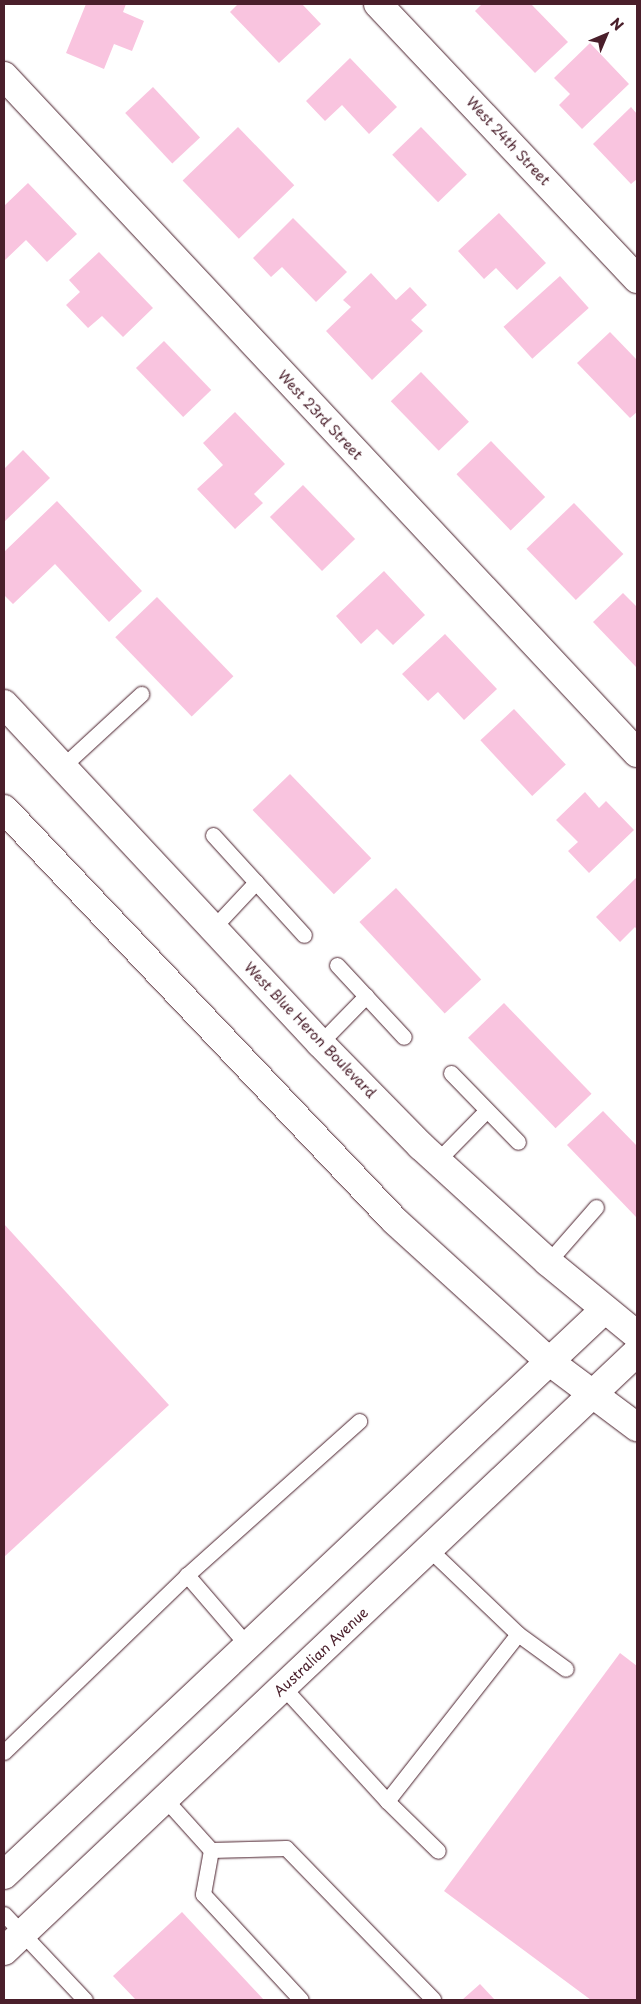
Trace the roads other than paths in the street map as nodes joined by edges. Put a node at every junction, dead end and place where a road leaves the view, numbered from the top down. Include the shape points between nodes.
1 (378, 4) edge
2 (4, 76) edge
3 (637, 279) edge
4 (141, 694) dead end
5 (4, 704) edge
6 (637, 753) edge
7 (62, 767) junction
8 (7, 818) edge
9 (213, 835) dead end
10 (256, 882) junction
11 (213, 928) junction
12 (304, 935) dead end
13 (336, 965) dead end
14 (366, 996) junction
15 (404, 1037) dead end
16 (320, 1043) junction
17 (451, 1073) dead end
18 (486, 1110) junction
19 (518, 1142) dead end
20 (438, 1161) junction
21 (596, 1207) dead end
22 (548, 1262) junction
23 (604, 1310) junction
24 (637, 1335) edge
25 (637, 1352) edge
26 (550, 1362) junction
27 (592, 1394) junction
28 (359, 1421) dead end
29 (637, 1427) edge
30 (429, 1549) junction
31 (188, 1575) junction
32 (518, 1634) junction
33 (248, 1646) junction
34 (566, 1669) dead end
35 (283, 1687) junction
36 (4, 1752) edge
37 (165, 1799) junction
38 (387, 1801) junction
39 (211, 1850) junction
40 (438, 1851) dead end
41 (4, 1875) edge
42 (4, 1914) edge
43 (13, 1943) edge
44 (433, 1999) dead end
45 (86, 2000) edge
46 (301, 2000) edge

1 - 3 main road, West 24th Street
2 - 6 main road, West 23rd Street
4 - 7 lane
5 - 7 main road, West Blue Heron Boulevard
7 - 11 main road, West Blue Heron Boulevard
8 - 26 main road via 395,1221
9 - 10 lane
10 - 11 lane
10 - 12 lane
11 - 16 main road, West Blue Heron Boulevard
13 - 14 lane
14 - 15 lane
14 - 16 lane
16 - 20 main road, West Blue Heron Boulevard
17 - 18 lane
18 - 19 lane
18 - 20 lane
20 - 22 main road, West Blue Heron Boulevard
21 - 22 lane
22 - 23 main road, West Blue Heron Boulevard
23 - 24 main road, West Blue Heron Boulevard
23 - 26 main road
25 - 27 main road, Australian Avenue
26 - 27 main road
26 - 33 main road
27 - 29 main road
27 - 30 main road, Australian Avenue
28 - 31 lane
30 - 32 lane
30 - 35 main road, Australian Avenue
31 - 33 lane
31 - 36 lane
32 - 34 lane
32 - 38 lane
33 - 41 main road
35 - 37 main road, Australian Avenue
35 - 38 lane
37 - 39 lane
37 - 43 main road, Australian Avenue
38 - 40 lane
39 - 44 lane via 286,1848
39 - 46 lane via 203,1894
42 - 43 lane
43 - 45 lane

